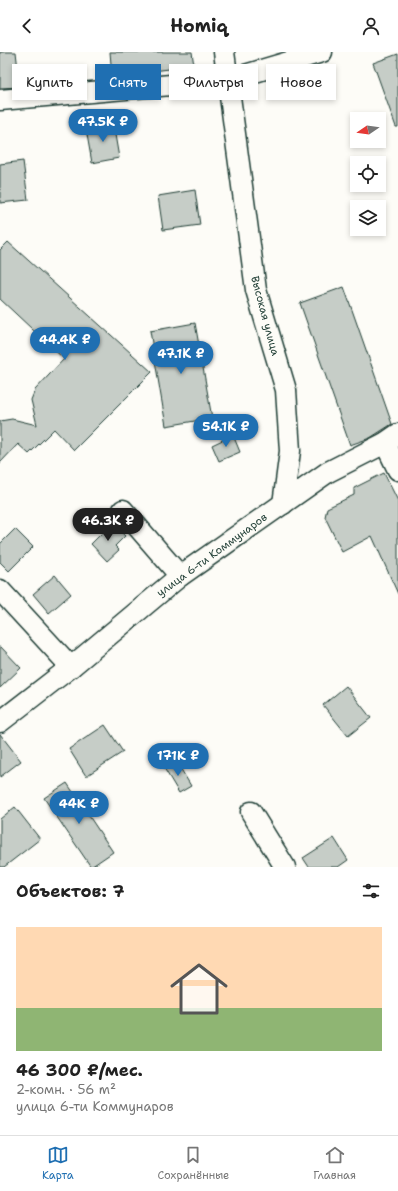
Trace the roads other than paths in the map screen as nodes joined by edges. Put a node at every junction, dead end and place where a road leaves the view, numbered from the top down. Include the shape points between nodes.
1 (224, 52) edge
2 (322, 52) edge
3 (226, 64) edge
4 (258, 71) edge
5 (169, 85) edge
6 (0, 100) edge
7 (231, 100) edge
8 (392, 439) edge
9 (398, 470) edge
10 (283, 504) junction
11 (123, 510) dead end
12 (180, 576) junction
13 (0, 590) edge
14 (71, 667) junction
15 (0, 722) edge
16 (251, 812) dead end
17 (285, 867) edge

1 - 3 street, Высокая улица
2 - 4 street
5 - 6 street
7 - 10 street, Высокая улица via 256,290 286,390 290,451
8 - 9 street
8 - 10 street, улица 6-ти Коммунаров via 328,472
10 - 12 street, улица 6-ти Коммунаров
11 - 12 street
12 - 14 street, улица 6-ти Коммунаров
13 - 14 street
14 - 15 street, улица 6-ти Коммунаров
16 - 17 street

